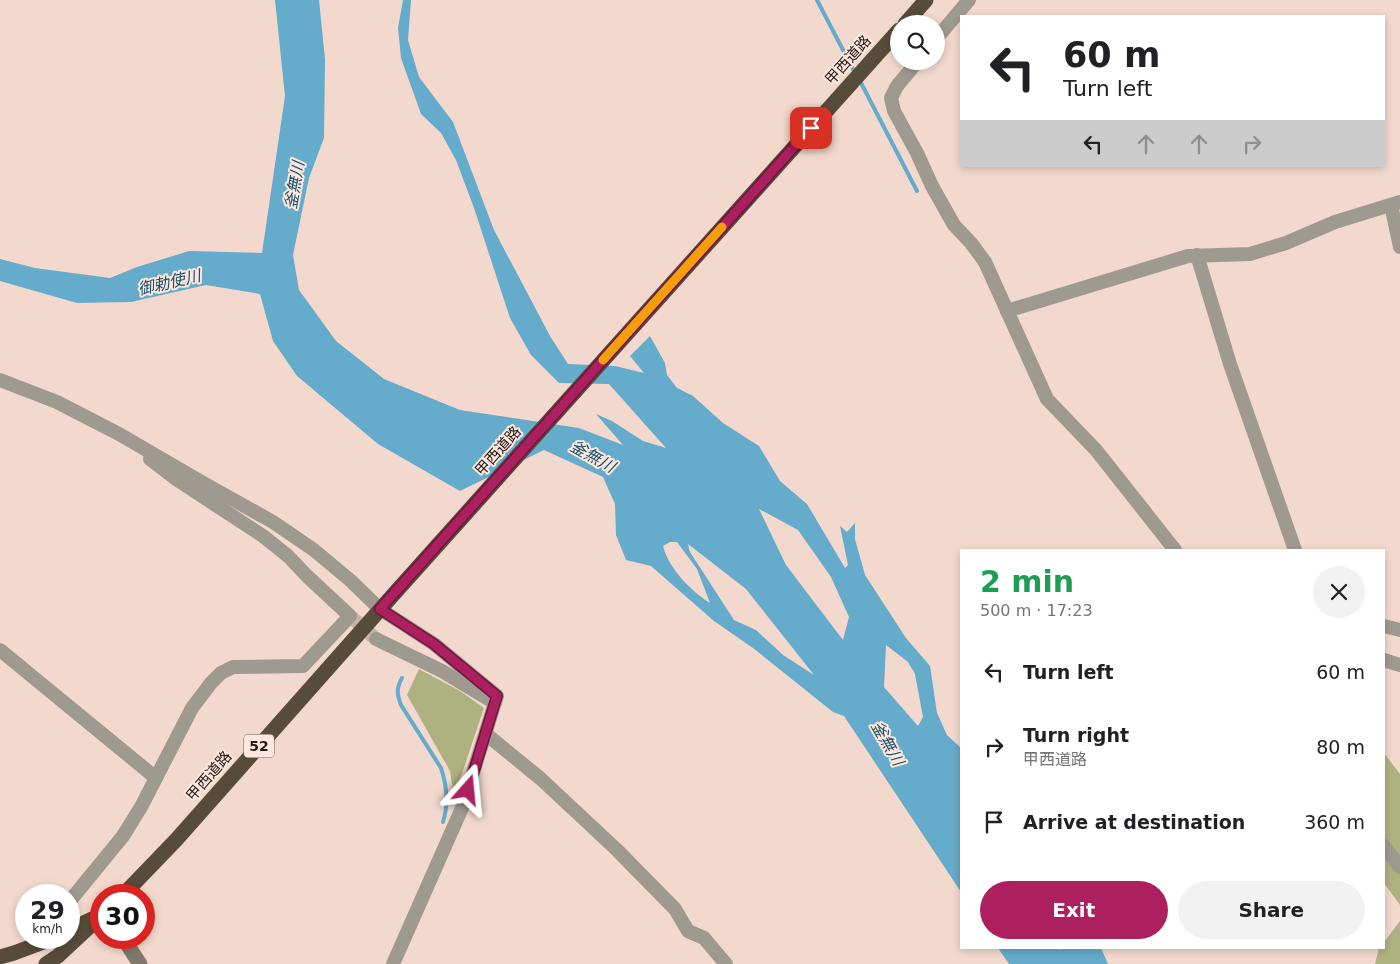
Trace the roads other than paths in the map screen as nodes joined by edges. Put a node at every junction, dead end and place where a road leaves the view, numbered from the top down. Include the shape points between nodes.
1 (926, 0) edge
2 (969, 0) edge
3 (913, 15) edge
4 (945, 28) edge
5 (890, 40) edge
6 (910, 70) edge
7 (1395, 204) edge
8 (1400, 247) edge
9 (1197, 255) junction
10 (1006, 311) junction
11 (0, 380) edge
12 (134, 442) junction
13 (1174, 549) edge
14 (1296, 549) edge
15 (380, 609) junction
16 (1385, 626) edge
17 (1400, 630) edge
18 (376, 639) tunnel mouth
19 (0, 650) edge
20 (1385, 660) edge
21 (1400, 664) edge
22 (495, 703) junction
23 (486, 734) junction
24 (156, 778) junction
25 (1385, 847) edge
26 (1400, 867) edge
27 (133, 884) edge
28 (80, 890) edge
29 (90, 925) edge
30 (21, 949) edge
31 (130, 949) edge
32 (0, 957) edge
33 (46, 964) edge
34 (140, 964) edge
35 (393, 964) edge
36 (726, 964) edge

1 - 3 highway
2 - 4 street
5 - 15 highway, 甲西道路 / 52
6 - 10 street via 891,98 894,112 954,225 985,262
7 - 8 street
7 - 9 street via 1335,222 1250,254
9 - 10 street
9 - 14 street via 1230,364
10 - 13 street via 1047,399 1096,450
11 - 12 street via 57,402
12 - 15 street via 273,522 314,550
12 - 24 street via 176,480 263,536 288,556 350,616 303,666 233,667 221,673 192,708
15 - 22 street via 463,667 497,696
15 - 27 highway, 甲西道路 / 52 via 176,840
16 - 17 street
18 - 22 street via 442,671
19 - 24 street
20 - 21 street
22 - 23 street
23 - 35 street via 462,808
23 - 36 street via 541,779 617,850 675,909 688,931 704,938
24 - 28 street via 123,836
25 - 26 street
29 - 33 highway
30 - 32 highway
31 - 34 main road

